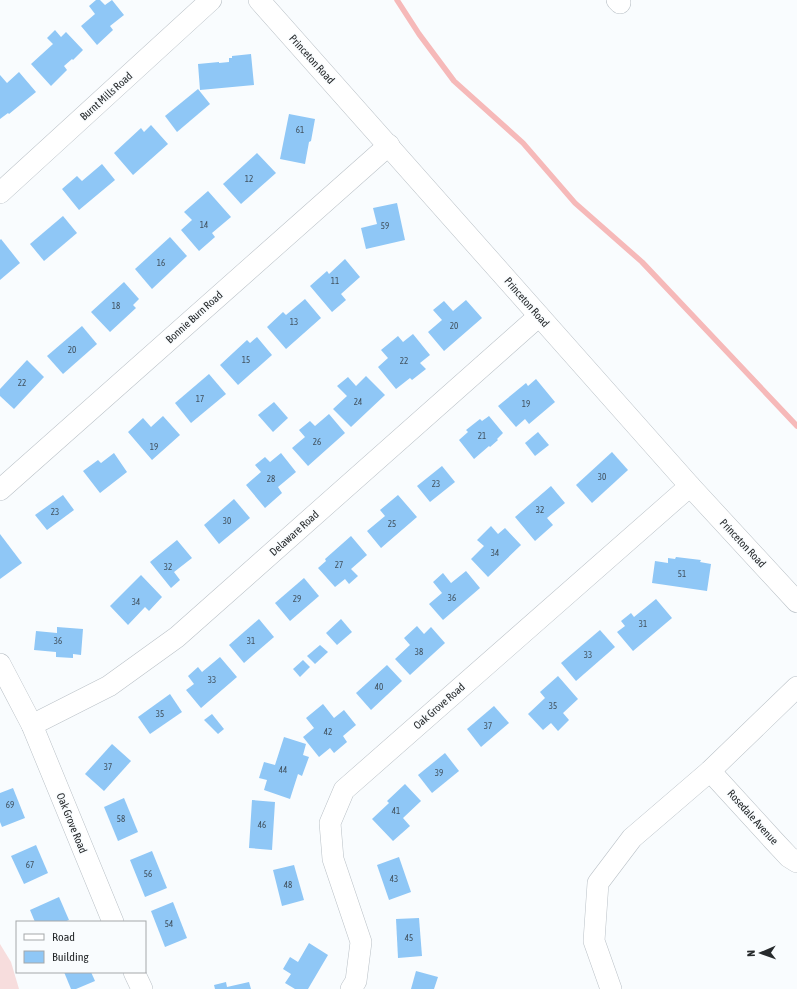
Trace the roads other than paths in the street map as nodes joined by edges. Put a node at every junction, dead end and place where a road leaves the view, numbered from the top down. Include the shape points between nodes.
1 (212, 0) edge
2 (259, 0) edge
3 (389, 145) junction
4 (0, 193) edge
5 (539, 316) junction
6 (690, 486) junction
7 (0, 490) edge
8 (797, 602) edge
9 (0, 664) edge
10 (797, 686) edge
11 (32, 725) junction
12 (710, 771) junction
13 (797, 862) edge
14 (113, 921) edge
15 (134, 973) edge
16 (142, 989) edge
17 (351, 989) edge
18 (611, 989) edge

1 - 4 street, Burnt Mills Road
2 - 3 street, Princeton Road
3 - 5 street, Princeton Road
3 - 7 street, Bonnie Burn Road
5 - 6 street, Princeton Road
5 - 11 street, Delaware Road via 177,637 109,686
6 - 8 street, Princeton Road
6 - 17 street, Oak Grove Road via 344,790 330,823 333,859 361,942 356,980
9 - 11 street
10 - 12 street
11 - 14 street, Oak Grove Road
12 - 13 street, Rosedale Avenue via 789,857
12 - 18 street via 632,838 598,883 594,941
15 - 16 street

